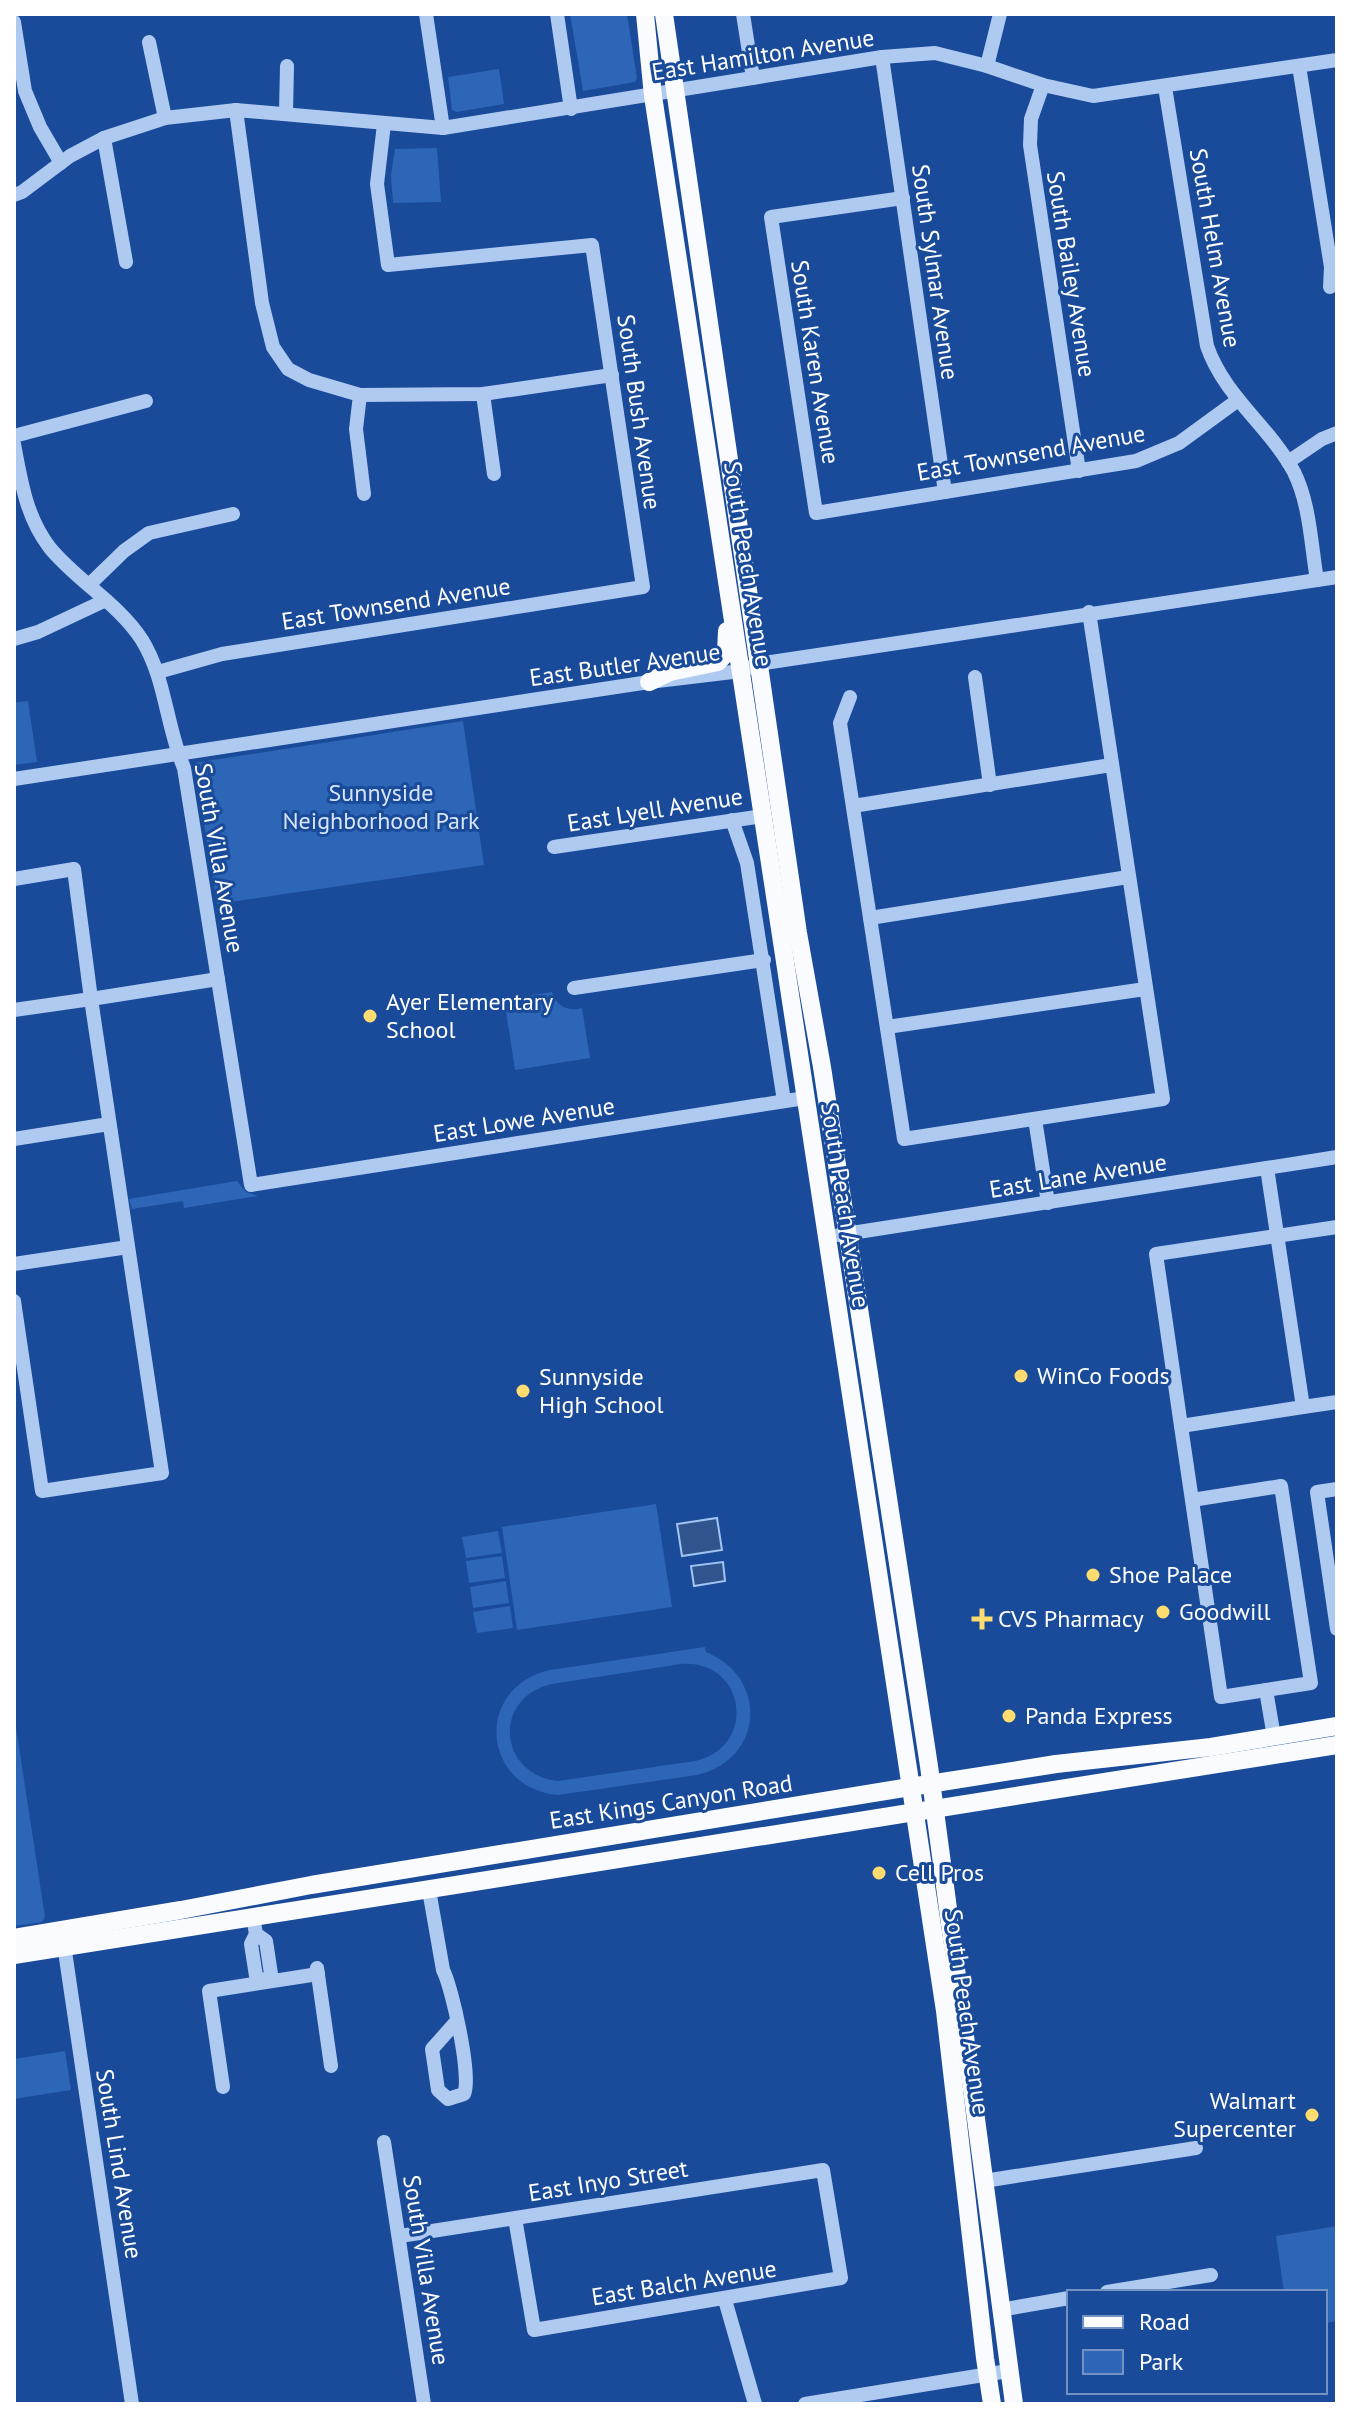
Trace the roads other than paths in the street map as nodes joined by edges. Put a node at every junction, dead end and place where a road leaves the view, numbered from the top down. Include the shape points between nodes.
1 (426, 14) edge
2 (557, 14) edge
3 (645, 14) edge
4 (664, 14) edge
5 (743, 14) edge
6 (1000, 14) edge
7 (14, 22) edge
8 (149, 42) dead end
9 (882, 57) junction
10 (1337, 60) edge
11 (287, 66) dead end
12 (987, 66) junction
13 (1299, 66) junction
14 (753, 78) junction
15 (1043, 85) junction
16 (1165, 87) junction
17 (675, 92) junction
18 (653, 96) junction
19 (571, 109) junction
20 (236, 110) junction
21 (286, 113) junction
22 (165, 118) junction
23 (384, 124) junction
24 (443, 128) junction
25 (104, 138) junction
26 (61, 163) junction
27 (14, 195) edge
28 (903, 198) junction
29 (696, 243) junction
30 (126, 262) dead end
31 (1330, 287) dead end
32 (612, 375) junction
33 (483, 394) junction
34 (360, 395) junction
35 (1238, 400) junction
36 (146, 401) dead end
37 (1337, 433) edge
38 (14, 436) edge
39 (14, 444) edge
40 (1288, 462) junction
41 (1079, 471) junction
42 (494, 474) dead end
43 (18, 486) edge
44 (945, 492) junction
45 (364, 494) dead end
46 (816, 513) joint
47 (233, 514) dead end
48 (1337, 577) edge
49 (1317, 580) junction
50 (90, 584) junction
51 (727, 585) junction
52 (643, 587) joint
53 (106, 600) junction
54 (1089, 612) junction
55 (14, 639) edge
56 (749, 667) junction
57 (158, 672) junction
58 (975, 677) dead end
59 (649, 682) junction
60 (850, 697) dead end
61 (178, 754) junction
62 (1111, 765) junction
63 (14, 779) edge
64 (990, 785) junction
65 (853, 806) junction
66 (763, 816) junction
67 (732, 820) junction
68 (554, 847) dead end
69 (1128, 877) junction
70 (14, 879) edge
71 (870, 918) junction
72 (764, 960) junction
73 (218, 979) junction
74 (574, 988) dead end
75 (1145, 989) junction
76 (91, 999) junction
77 (14, 1010) edge
78 (887, 1027) junction
79 (805, 1098) junction
80 (784, 1101) junction
81 (1035, 1119) junction
82 (109, 1124) junction
83 (14, 1139) edge
84 (1337, 1157) edge
85 (835, 1163) junction
86 (1267, 1168) junction
87 (251, 1185) joint
88 (1048, 1203) junction
89 (1337, 1227) edge
90 (847, 1234) junction
91 (1277, 1236) junction
92 (826, 1237) junction
93 (128, 1247) junction
94 (14, 1264) edge
95 (14, 1301) edge
96 (842, 1347) junction
97 (1337, 1402) edge
98 (1303, 1407) junction
99 (1181, 1426) junction
100 (883, 1466) junction
101 (860, 1469) junction
102 (1337, 1489) edge
103 (1192, 1500) junction
104 (902, 1587) junction
105 (1337, 1629) edge
106 (1266, 1690) junction
107 (1337, 1726) edge
108 (1274, 1737) junction
109 (1337, 1745) edge
110 (931, 1783) junction
111 (910, 1787) junction
112 (935, 1808) junction
113 (913, 1811) junction
114 (429, 1890) junction
115 (255, 1926) junction
116 (14, 1938) edge
117 (63, 1939) junction
118 (14, 1955) edge
119 (264, 1982) junction
120 (945, 2011) junction
121 (456, 2022) junction
122 (331, 2066) dead end
123 (953, 2074) junction
124 (223, 2087) dead end
125 (972, 2089) junction
126 (384, 2142) dead end
127 (1196, 2148) dead end
128 (984, 2181) junction
129 (970, 2215) junction
130 (515, 2218) junction
131 (400, 2236) junction
132 (1211, 2275) dead end
133 (841, 2278) joint
134 (1119, 2290) edge
135 (1067, 2298) edge
136 (725, 2300) junction
137 (1000, 2310) junction
138 (1008, 2371) junction
139 (987, 2373) junction
140 (132, 2404) edge
141 (424, 2404) edge
142 (755, 2404) edge
143 (805, 2404) edge
144 (992, 2404) edge
145 (1014, 2404) edge

1 - 24 street
2 - 19 street
3 - 18 main road, South Peach Avenue
4 - 17 main road, South Peach Avenue
5 - 14 street
6 - 12 street
7 - 26 street via 25,91
8 - 22 street
9 - 12 street, East Hamilton Avenue via 935,53
9 - 14 street, East Hamilton Avenue
9 - 28 street, South Sylmar Avenue
10 - 13 street, East Hamilton Avenue
11 - 21 street
12 - 15 street, East Hamilton Avenue
13 - 16 street, East Hamilton Avenue
13 - 31 street
14 - 17 street, East Hamilton Avenue
15 - 16 street, East Hamilton Avenue via 1093,96
15 - 41 street, South Bailey Avenue via 1031,119 1030,145
16 - 35 street, South Helm Avenue via 1207,346
17 - 18 street, East Hamilton Avenue
17 - 29 main road, South Peach Avenue
18 - 19 street, East Hamilton Avenue
18 - 29 main road via 664,107
18 - 51 main road, South Peach Avenue
19 - 24 street, East Hamilton Avenue
20 - 21 street, East Hamilton Avenue
20 - 22 street, East Hamilton Avenue
20 - 34 street via 262,303 273,347 288,369
21 - 23 street, East Hamilton Avenue
22 - 25 street, East Hamilton Avenue
23 - 24 street, East Hamilton Avenue
23 - 32 street, South Bush Avenue via 377,184 388,265 592,245
25 - 26 street, East Hamilton Avenue
25 - 30 street
26 - 27 street, East Hamilton Avenue
28 - 44 street, South Sylmar Avenue
28 - 46 street, South Karen Avenue via 771,217
29 - 56 main road, South Peach Avenue
32 - 33 street
32 - 52 street, South Bush Avenue
33 - 34 street
33 - 42 street
34 - 45 street via 356,429
35 - 40 street, South Helm Avenue
35 - 41 street, East Townsend Avenue via 1168,449
36 - 38 street
37 - 40 street
39 - 43 street, South Villa Avenue
40 - 49 street, South Helm Avenue via 1305,504
41 - 44 street, East Townsend Avenue
43 - 50 street, South Villa Avenue via 49,546
44 - 46 street, East Townsend Avenue
47 - 50 street via 149,533
48 - 49 street, East Butler Avenue
49 - 54 street, East Butler Avenue
50 - 53 street, South Villa Avenue
51 - 56 main road, South Peach Avenue
51 - 59 main road via 728,644 723,659
52 - 57 street, East Townsend Avenue via 222,654
53 - 55 street
53 - 57 street, South Villa Avenue via 132,627
54 - 56 street, East Butler Avenue
54 - 62 street
56 - 59 street, East Butler Avenue
56 - 66 main road, South Peach Avenue
56 - 85 main road, South Peach Avenue
57 - 61 street, South Villa Avenue
58 - 64 street
59 - 61 street, East Butler Avenue
60 - 65 street via 840,723
61 - 63 street, East Butler Avenue
61 - 73 street, South Villa Avenue
62 - 64 street
62 - 69 street
64 - 65 street
65 - 71 street
66 - 67 street, East Lyell Avenue
66 - 79 main road, South Peach Avenue
67 - 68 street, East Lyell Avenue
67 - 72 street, South Peach Avenue via 747,863
69 - 71 street
69 - 75 street
70 - 76 street via 74,869
71 - 78 street
72 - 74 street
72 - 80 street, South Peach Avenue
73 - 76 street
73 - 87 street, South Villa Avenue
75 - 78 street
75 - 81 street via 1163,1099
76 - 77 street
76 - 82 street
78 - 81 street via 904,1139
79 - 80 street, East Lowe Avenue
79 - 85 main road via 819,1106 829,1159
79 - 92 main road, South Peach Avenue
80 - 87 street, East Lowe Avenue
81 - 88 street
82 - 83 street
82 - 93 street
84 - 86 street, East Lane Avenue
85 - 90 main road, South Peach Avenue
86 - 88 street, East Lane Avenue
86 - 91 street
88 - 90 street, East Lane Avenue
89 - 91 street
90 - 92 street, East Lane Avenue
90 - 100 main road, South Peach Avenue
91 - 98 street
91 - 99 street via 1156,1254
92 - 96 main road, South Peach Avenue
93 - 94 street
93 - 95 street via 162,1473 42,1491
96 - 100 main road via 857,1382 869,1458
96 - 101 main road, South Peach Avenue
97 - 98 street
98 - 99 street
99 - 103 street
100 - 104 main road, South Peach Avenue
101 - 104 main road via 874,1480 884,1548
101 - 111 main road, South Peach Avenue
102 - 105 street via 1317,1492
103 - 106 street via 1221,1697
103 - 106 street via 1281,1486 1311,1683
104 - 110 main road, South Peach Avenue
106 - 108 street
107 - 108 main road, East Kings Canyon Road
108 - 110 main road, East Kings Canyon Road
109 - 112 main road, East Kings Canyon Road
110 - 111 main road, East Kings Canyon Road
110 - 112 main road, South Peach Avenue
111 - 113 main road, South Peach Avenue
111 - 117 main road, East Kings Canyon Road via 311,1885
112 - 113 main road, East Kings Canyon Road
112 - 125 main road, South Peach Avenue
113 - 114 main road, East Kings Canyon Road
113 - 120 main road, South Peach Avenue
114 - 115 main road, East Kings Canyon Road
114 - 121 street
115 - 117 main road, East Kings Canyon Road
115 - 119 street via 251,1944 256,1976
116 - 117 main road, East Kings Canyon Road
117 - 118 main road, East Kings Canyon Road
117 - 140 street, South Lind Avenue
119 - 122 street via 318,1971
119 - 124 street via 209,1991
120 - 123 main road, South Peach Avenue
120 - 125 main road via 953,2019 962,2072
121 - 121 street via 468,2086 464,2094 448,2099 438,2090 432,2049
123 - 128 main road via 966,2114 975,2173
123 - 129 main road, South Peach Avenue
125 - 128 main road, South Peach Avenue
126 - 131 street, South Villa Avenue
127 - 128 street
128 - 137 main road, South Peach Avenue
129 - 137 main road via 989,2298
129 - 139 main road, South Peach Avenue
130 - 131 street, East Inyo Street
130 - 133 street, East Inyo Street via 823,2170
130 - 136 street, East Balch Avenue via 534,2330
131 - 141 street, South Villa Avenue
132 - 134 street
133 - 136 street, East Balch Avenue
135 - 137 street
136 - 142 street
137 - 138 main road, South Peach Avenue
138 - 139 street
138 - 145 main road, South Peach Avenue
139 - 143 street
139 - 144 main road, South Peach Avenue

